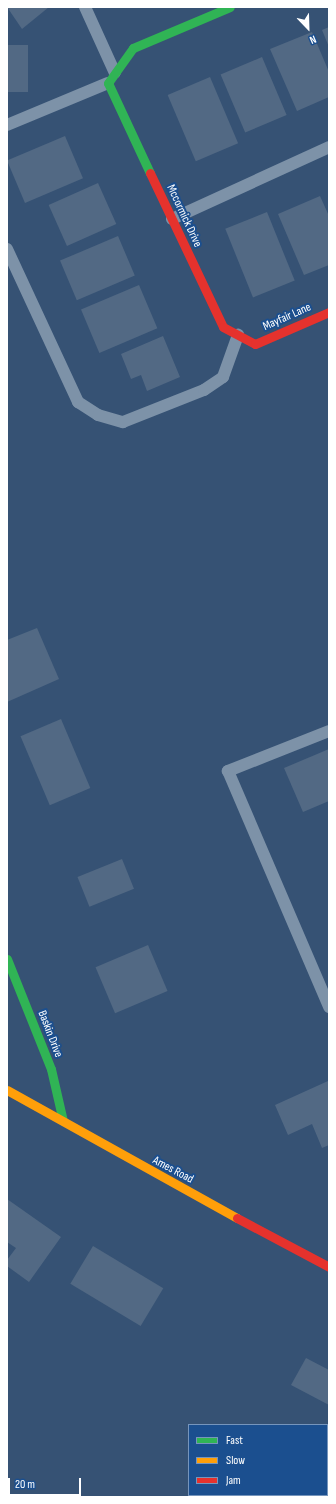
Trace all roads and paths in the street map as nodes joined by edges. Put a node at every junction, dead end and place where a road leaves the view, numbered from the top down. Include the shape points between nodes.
1 (86, 7) edge
2 (230, 7) edge
3 (116, 73) junction
4 (108, 83) junction
5 (7, 125) edge
6 (329, 147) edge
7 (172, 219) junction
8 (7, 249) edge
9 (329, 312) edge
10 (238, 335) junction
11 (255, 344) joint
12 (329, 731) edge
13 (7, 959) edge
14 (329, 1007) edge
15 (7, 1090) edge
16 (63, 1121) junction
17 (329, 1267) edge

1 - 3 lane
2 - 3 street via 133,48
3 - 4 street
4 - 5 lane
4 - 7 street, Mccormick Drive
6 - 7 lane
7 - 10 street, Mccormick Drive via 223,327
8 - 10 lane via 78,402 98,415 123,422 204,390 223,377
9 - 11 street, Mayfair Lane
10 - 11 street, Mccormick Drive
12 - 14 lane via 228,771
13 - 16 street, Baskin Drive via 51,1069
15 - 16 street, Ames Road
16 - 17 street, Ames Road via 114,1152

